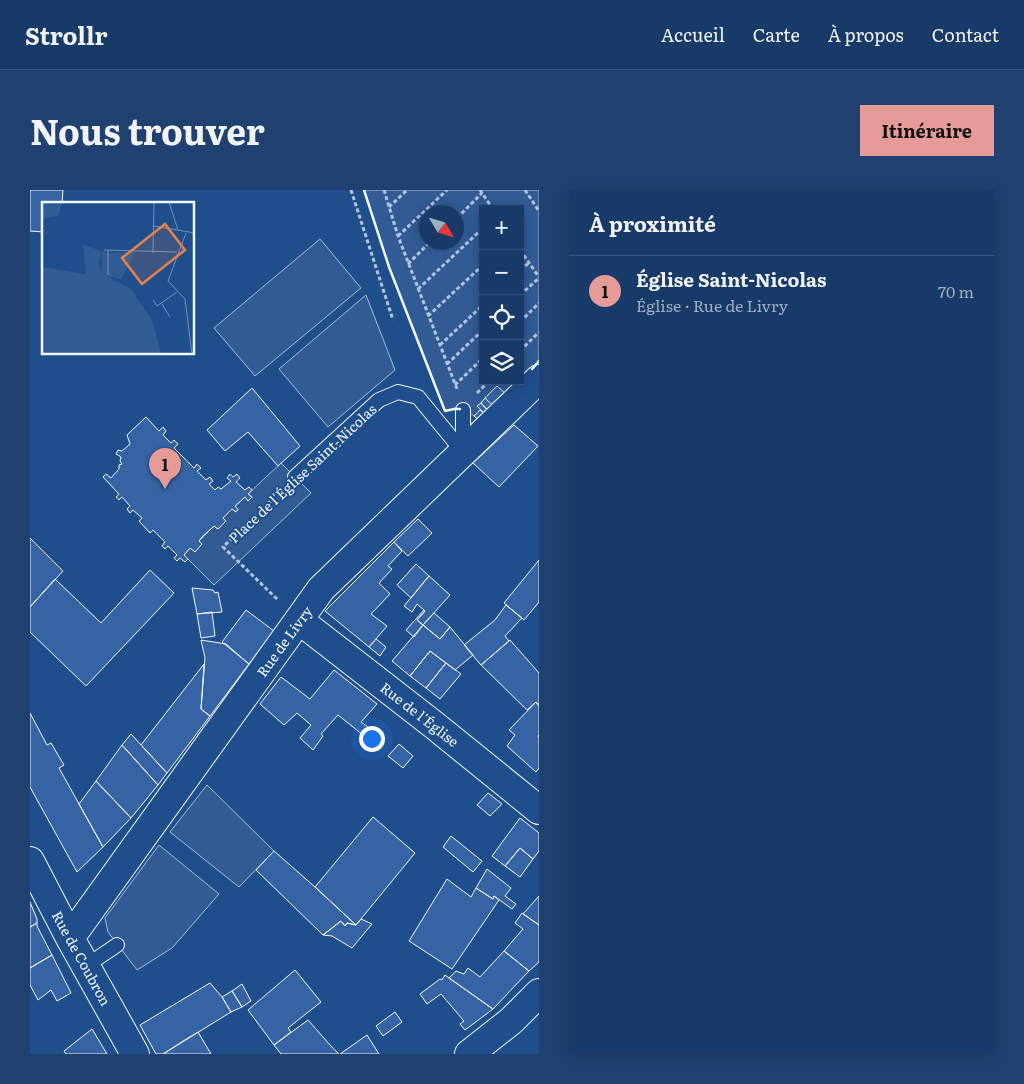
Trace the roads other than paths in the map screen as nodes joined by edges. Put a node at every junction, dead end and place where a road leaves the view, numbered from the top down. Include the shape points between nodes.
1 (539, 379) edge
2 (463, 410) dead end
3 (463, 452) junction
4 (295, 477) road end
5 (299, 620) junction
6 (539, 810) edge
7 (30, 861) edge
8 (70, 938) junction
9 (117, 945) dead end
10 (86, 966) junction
11 (539, 993) edge
12 (135, 1054) edge
13 (469, 1054) edge

1 - 3 street, Rue de Livry
2 - 3 lane
3 - 4 lane, Place de l'Église Saint-Nicolas via 418,397 398,392 379,400
3 - 5 street, Rue de Livry via 321,588
5 - 6 street, Rue de l'Église
5 - 8 street, Rue de Livry
7 - 8 street, Rue de Coubron
8 - 10 street, Rue de Coubron
9 - 10 lane
10 - 12 street, Rue de Coubron
11 - 13 street via 511,1021

